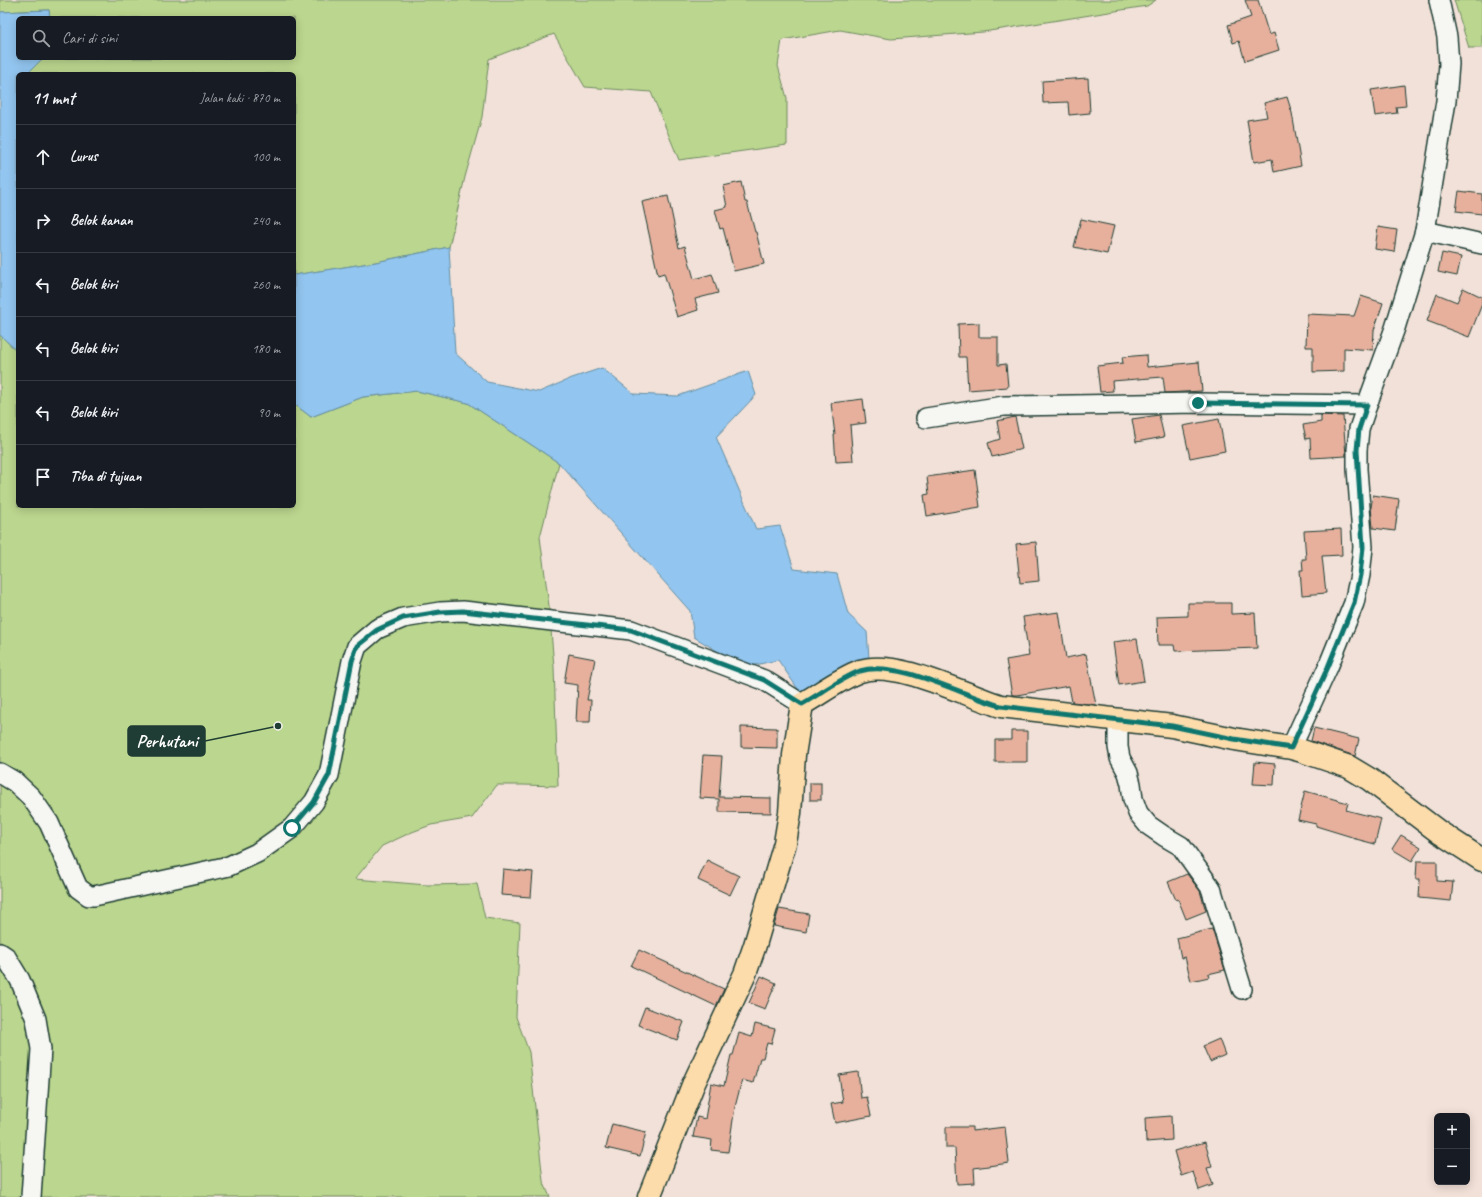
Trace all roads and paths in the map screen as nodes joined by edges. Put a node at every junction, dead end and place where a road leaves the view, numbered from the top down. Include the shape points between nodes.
1 (1439, 0) edge
2 (1425, 231) junction
3 (1482, 244) edge
4 (1367, 405) junction
5 (926, 418) dead end
6 (802, 704) junction
7 (1118, 719) junction
8 (1291, 748) junction
9 (0, 773) edge
10 (1482, 860) edge
11 (0, 953) edge
12 (1242, 989) dead end
13 (31, 1197) edge
14 (649, 1197) edge

1 - 2 street via 1447,37 1449,81
2 - 3 street
2 - 4 street via 1395,328
4 - 5 street via 1198,403 1004,406
4 - 8 street via 1359,429 1357,450 1363,547 1354,603
6 - 7 main road via 860,671 883,668 1001,706
6 - 9 street via 764,680 631,630 463,611 403,618 377,630 357,646 329,775 314,802 292,828 258,853 229,866 94,896 89,896 78,888 49,823 31,797 15,782
6 - 14 main road via 785,843 758,939 745,974 693,1085
7 - 8 main road via 1172,726
7 - 12 street via 1120,758 1132,784 1133,799 1138,813 1148,825 1181,846 1211,888
8 - 10 main road via 1349,767
11 - 13 street via 6,957 20,980 36,1019 41,1050

